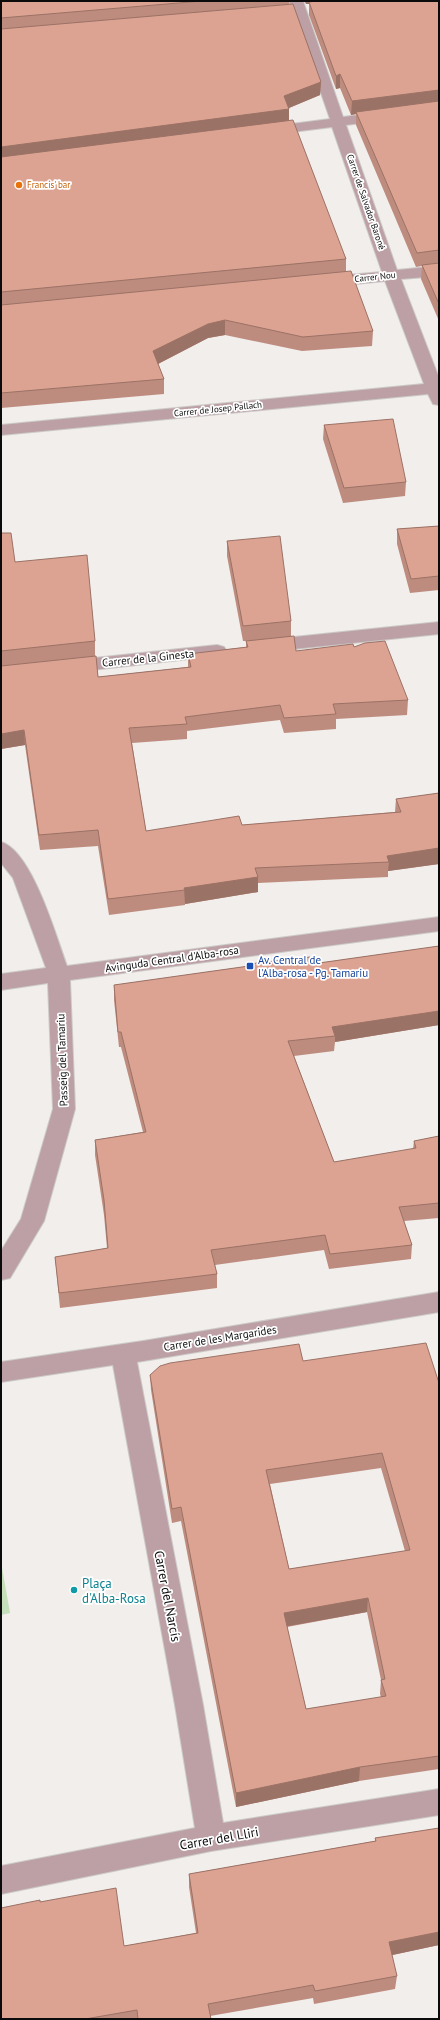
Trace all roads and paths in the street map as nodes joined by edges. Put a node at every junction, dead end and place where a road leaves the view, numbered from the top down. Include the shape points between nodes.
1 (298, 6) edge
2 (315, 9) edge
3 (284, 12) edge
4 (439, 109) edge
5 (339, 122) junction
6 (252, 133) edge
7 (439, 270) edge
8 (391, 275) junction
9 (311, 283) edge
10 (436, 394) edge
11 (1, 430) edge
12 (439, 628) edge
13 (48, 669) edge
14 (1, 849) edge
15 (439, 924) edge
16 (59, 974) junction
17 (1, 982) edge
18 (1, 1272) edge
19 (439, 1302) edge
20 (122, 1354) junction
21 (1, 1372) edge
22 (439, 1802) edge
23 (211, 1838) junction
24 (1, 1880) edge

1 - 2 street
1 - 3 street
1 - 5 street, Carrer de Salvador Baroné
4 - 5 street
5 - 6 street
5 - 8 street, Carrer de Salvador Baroné
7 - 8 street, Carrer Nou
8 - 9 street, Carrer Nou
8 - 10 street, Carrer de Salvador Baroné
10 - 11 street, Carrer de Josep Pallach
12 - 13 street, Carrer de la Ginesta
14 - 16 street, Passeig del Tamariu via 23,876
15 - 16 street, Avinguda Central d'Alba-rosa
16 - 17 street, Avinguda Central d'Alba-rosa
16 - 18 street, Passeig del Tamariu via 64,1109 32,1221
19 - 20 street, Carrer de les Margarides
20 - 21 street, Carrer de les Margarides
20 - 23 street, Carrer del Narcís
22 - 23 street, Carrer del Lliri
23 - 24 street, Carrer del Lliri

